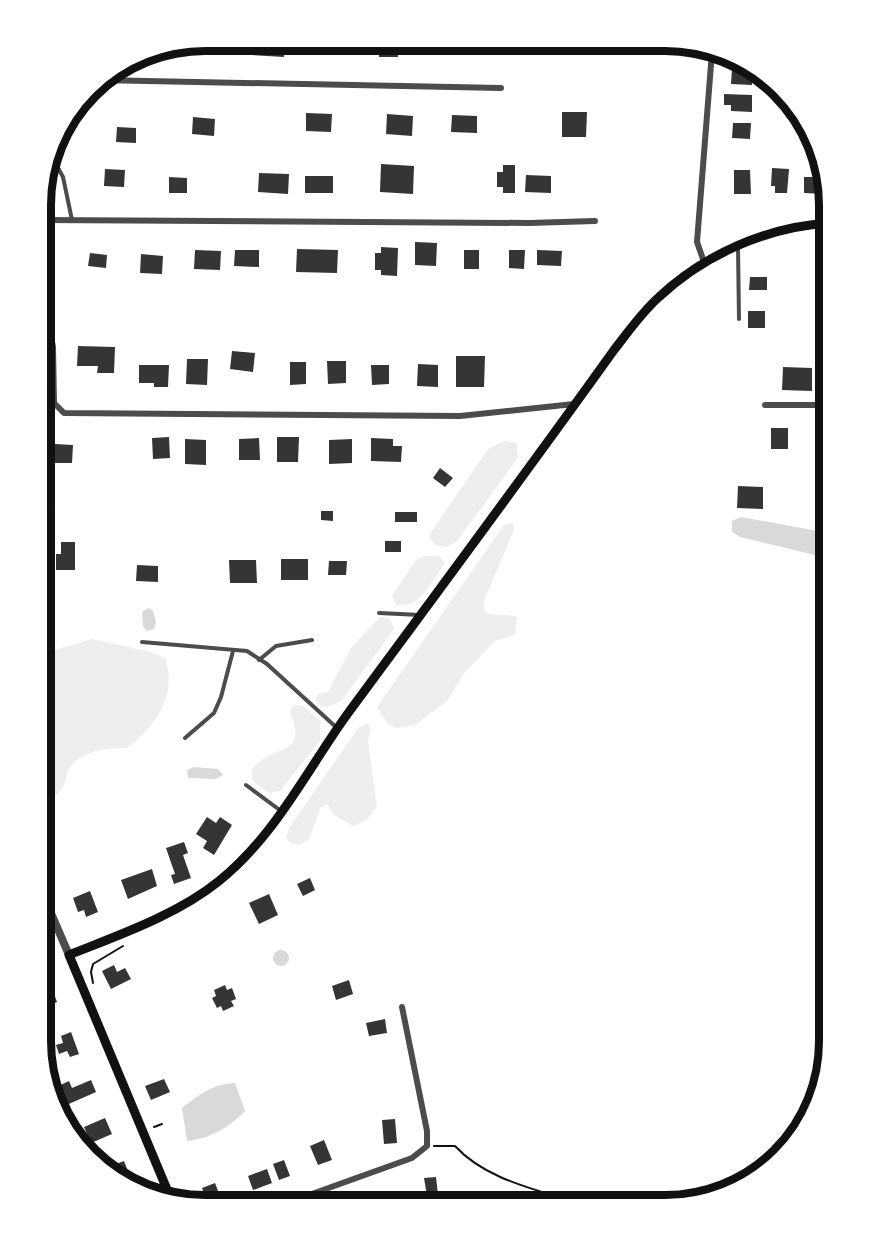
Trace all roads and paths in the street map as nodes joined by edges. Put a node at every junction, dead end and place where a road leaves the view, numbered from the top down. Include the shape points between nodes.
1 (711, 58) edge
2 (115, 80) edge
3 (501, 88) dead end
4 (56, 164) edge
5 (51, 220) edge
6 (72, 220) junction
7 (595, 221) dead end
8 (819, 224) edge
9 (738, 247) junction
10 (704, 262) junction
11 (739, 319) dead end
12 (51, 337) edge
13 (575, 404) junction
14 (765, 405) dead end
15 (819, 405) edge
16 (378, 613) dead end
17 (421, 615) junction
18 (312, 640) dead end
19 (142, 642) dead end
20 (233, 650) junction
21 (259, 660) junction
22 (337, 729) junction
23 (185, 738) dead end
24 (246, 785) dead end
25 (282, 812) junction
26 (51, 913) edge
27 (126, 945) dead end
28 (69, 955) junction
29 (93, 983) dead end
30 (402, 1007) dead end
31 (162, 1124) dead end
32 (152, 1128) dead end
33 (428, 1146) junction
34 (167, 1190) edge
35 (309, 1195) edge
36 (555, 1195) edge

1 - 10 street via 697,242
2 - 3 street
4 - 6 lane via 63,177
5 - 6 street
6 - 7 street
8 - 9 main road via 761,236
9 - 10 main road
9 - 11 lane
10 - 13 main road via 658,297
12 - 13 street via 54,403 64,413 460,416
13 - 17 main road
14 - 15 street
16 - 17 lane
17 - 22 main road
18 - 21 lane via 276,646
19 - 20 lane
20 - 21 lane via 247,651
20 - 23 lane via 214,713
21 - 22 lane
22 - 25 main road
24 - 25 lane
25 - 28 main road via 240,862 207,890 187,903
26 - 28 street
27 - 29 path via 93,964
28 - 34 main road
30 - 33 street
31 - 32 path
33 - 35 street via 412,1158
33 - 36 path via 455,1146 467,1159 493,1174

